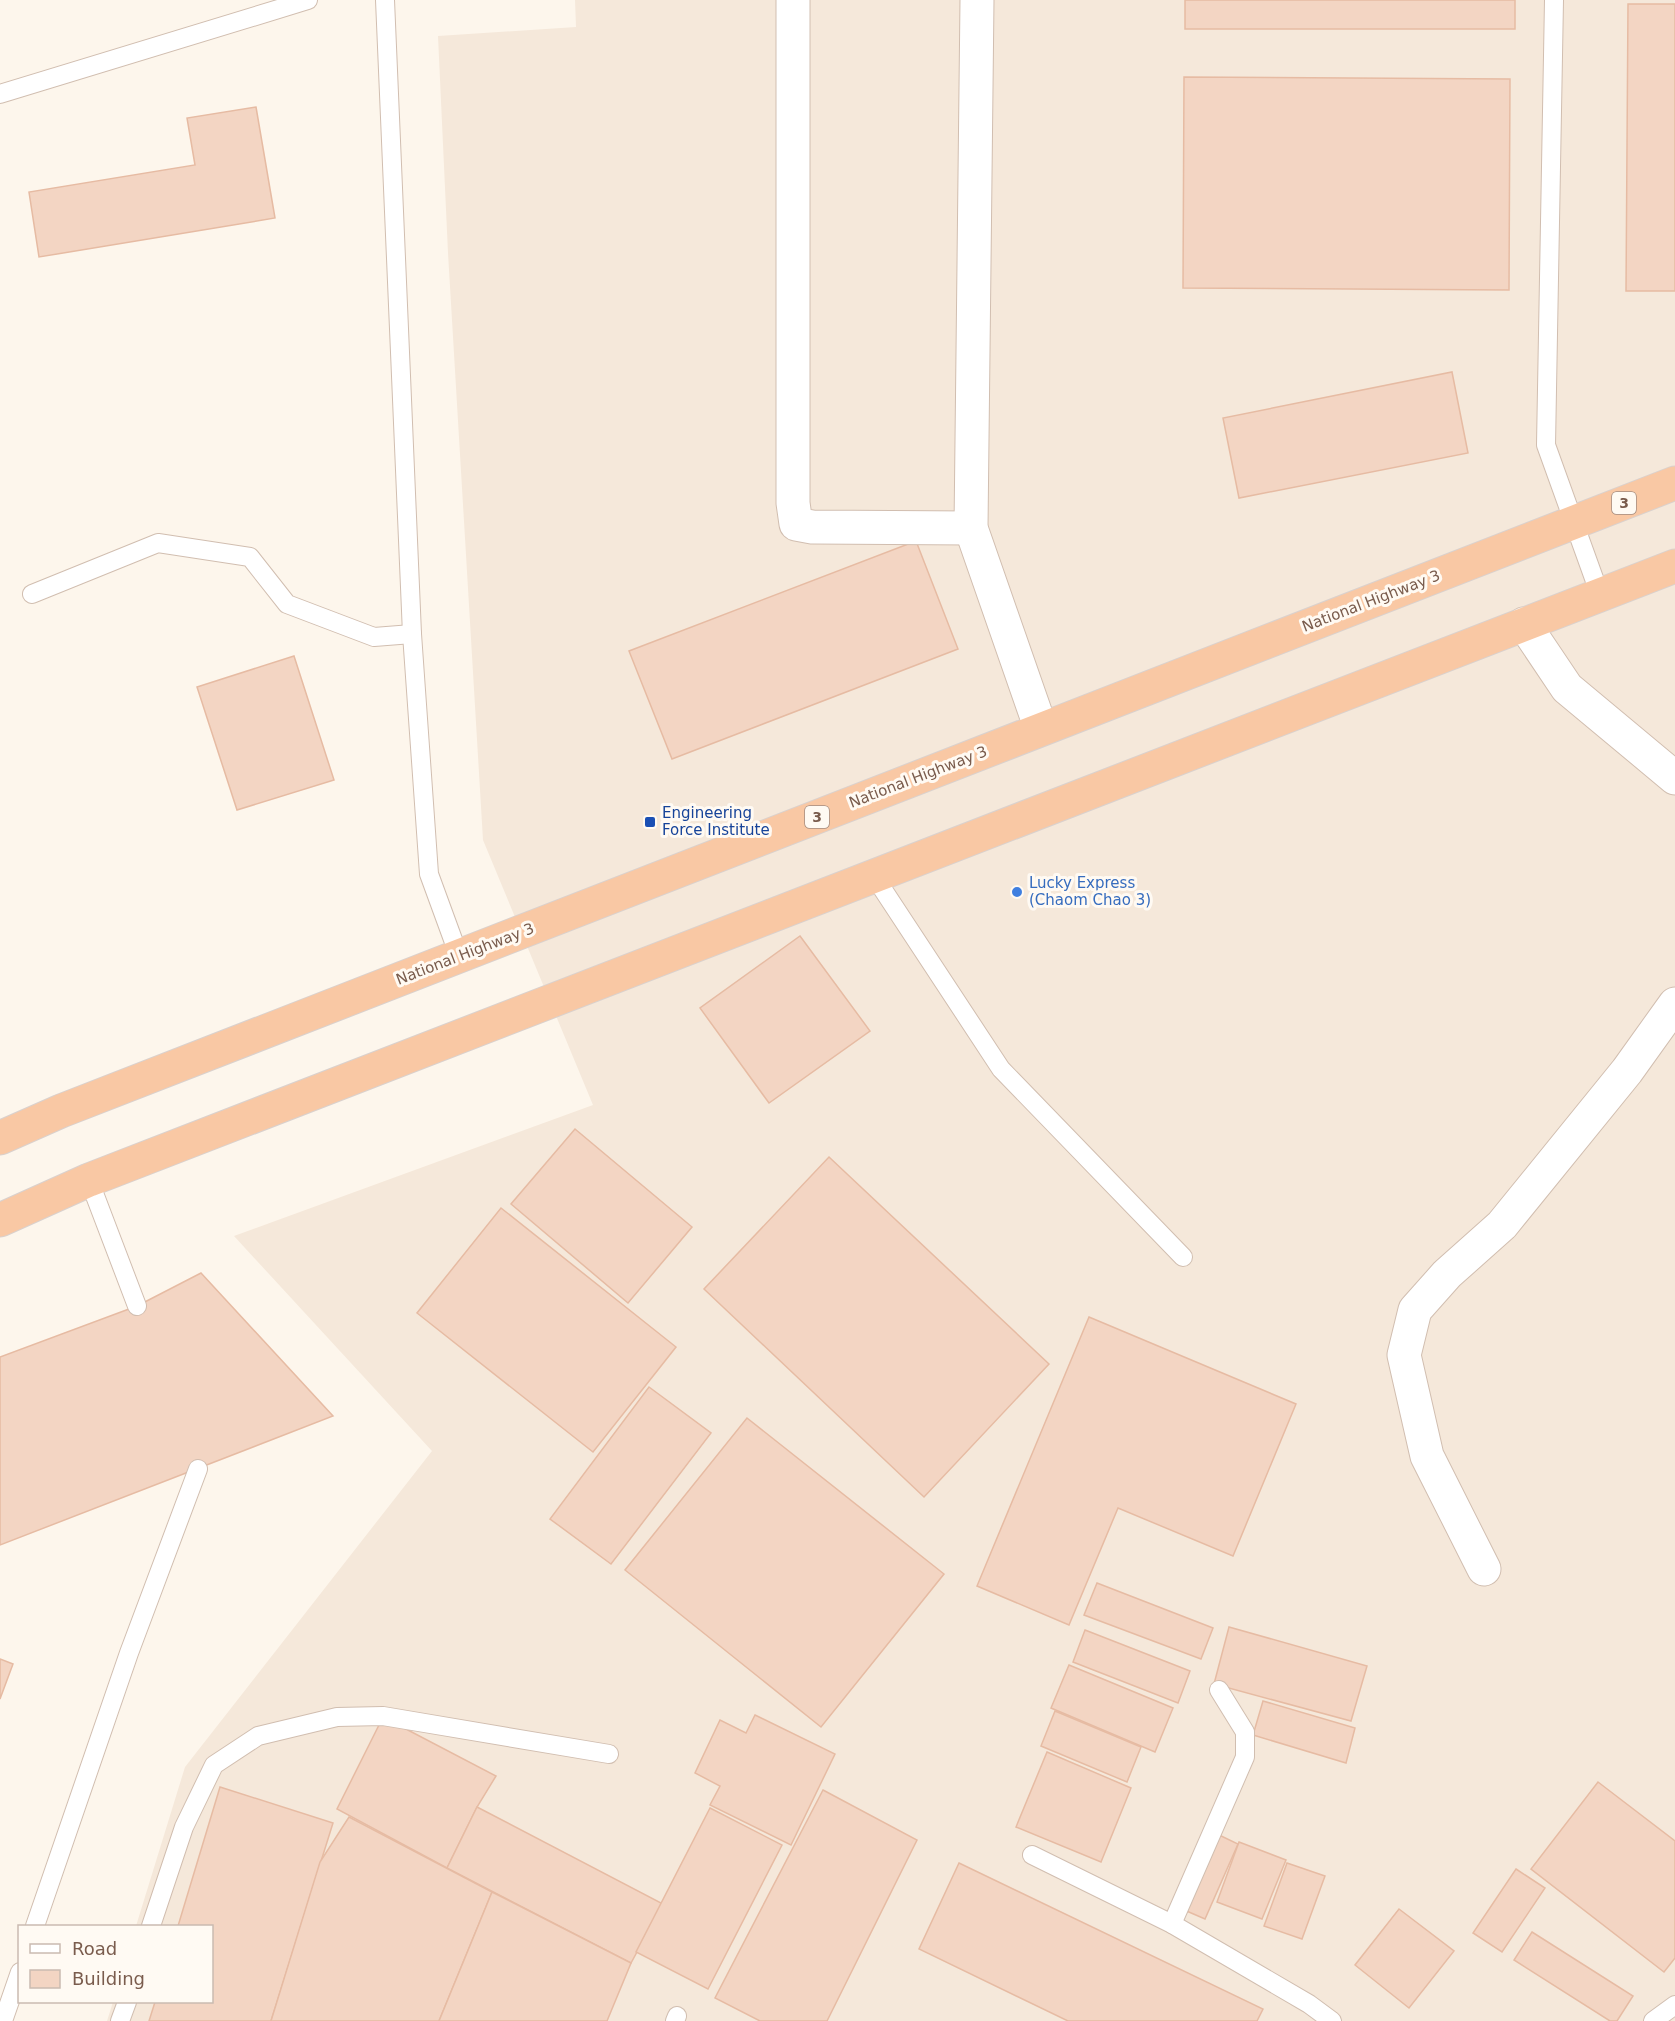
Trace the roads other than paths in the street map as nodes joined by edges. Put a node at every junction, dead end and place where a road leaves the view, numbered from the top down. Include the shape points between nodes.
1 (308, 0) edge
2 (386, 0) edge
3 (793, 0) edge
4 (977, 0) edge
5 (1554, 0) edge
6 (0, 94) edge
7 (1675, 483) edge
8 (1573, 522) junction
9 (971, 528) junction
10 (1675, 566) edge
11 (32, 594) dead end
12 (1600, 596) junction
13 (1524, 624) junction
14 (412, 634) junction
15 (1041, 729) junction
16 (1675, 778) edge
17 (874, 876) junction
18 (459, 956) junction
19 (1675, 1004) edge
20 (0, 1138) edge
21 (89, 1180) junction
22 (0, 1220) edge
23 (1183, 1257) dead end
24 (137, 1306) dead end
25 (198, 1469) dead end
26 (1484, 1569) dead end
27 (1219, 1690) dead end
28 (609, 1754) dead end
29 (1032, 1855) dead end
30 (1172, 1924) junction
31 (35, 1925) edge
32 (151, 1925) edge
33 (18, 1978) edge
34 (126, 2003) edge
35 (1675, 2005) edge
36 (3, 2021) edge
37 (120, 2021) edge
38 (1332, 2021) edge
39 (1653, 2021) edge

1 - 6 lane
2 - 14 lane
3 - 9 street via 796,524
4 - 9 street
5 - 8 lane via 1546,445
7 - 8 highway, National Highway 3 / 3
8 - 12 lane
8 - 15 highway, National Highway 3 / 3
9 - 15 street
10 - 12 highway
11 - 14 lane via 158,543 250,557 287,604 374,637
12 - 13 highway
13 - 16 street via 1567,688
13 - 17 highway
14 - 18 lane via 429,874
15 - 18 highway, National Highway 3 / 3
17 - 21 highway
17 - 23 lane via 1001,1070
18 - 20 highway, National Highway 3 / 3
19 - 26 street via 1627,1071 1502,1225 1447,1274 1415,1310 1404,1355 1427,1456
21 - 22 highway
21 - 24 lane
25 - 31 lane via 129,1653
27 - 30 lane via 1245,1732 1245,1757
28 - 32 lane via 384,1716 337,1717 258,1736 214,1766 184,1827
29 - 30 lane
30 - 38 lane
33 - 36 lane
34 - 37 lane
35 - 39 lane

